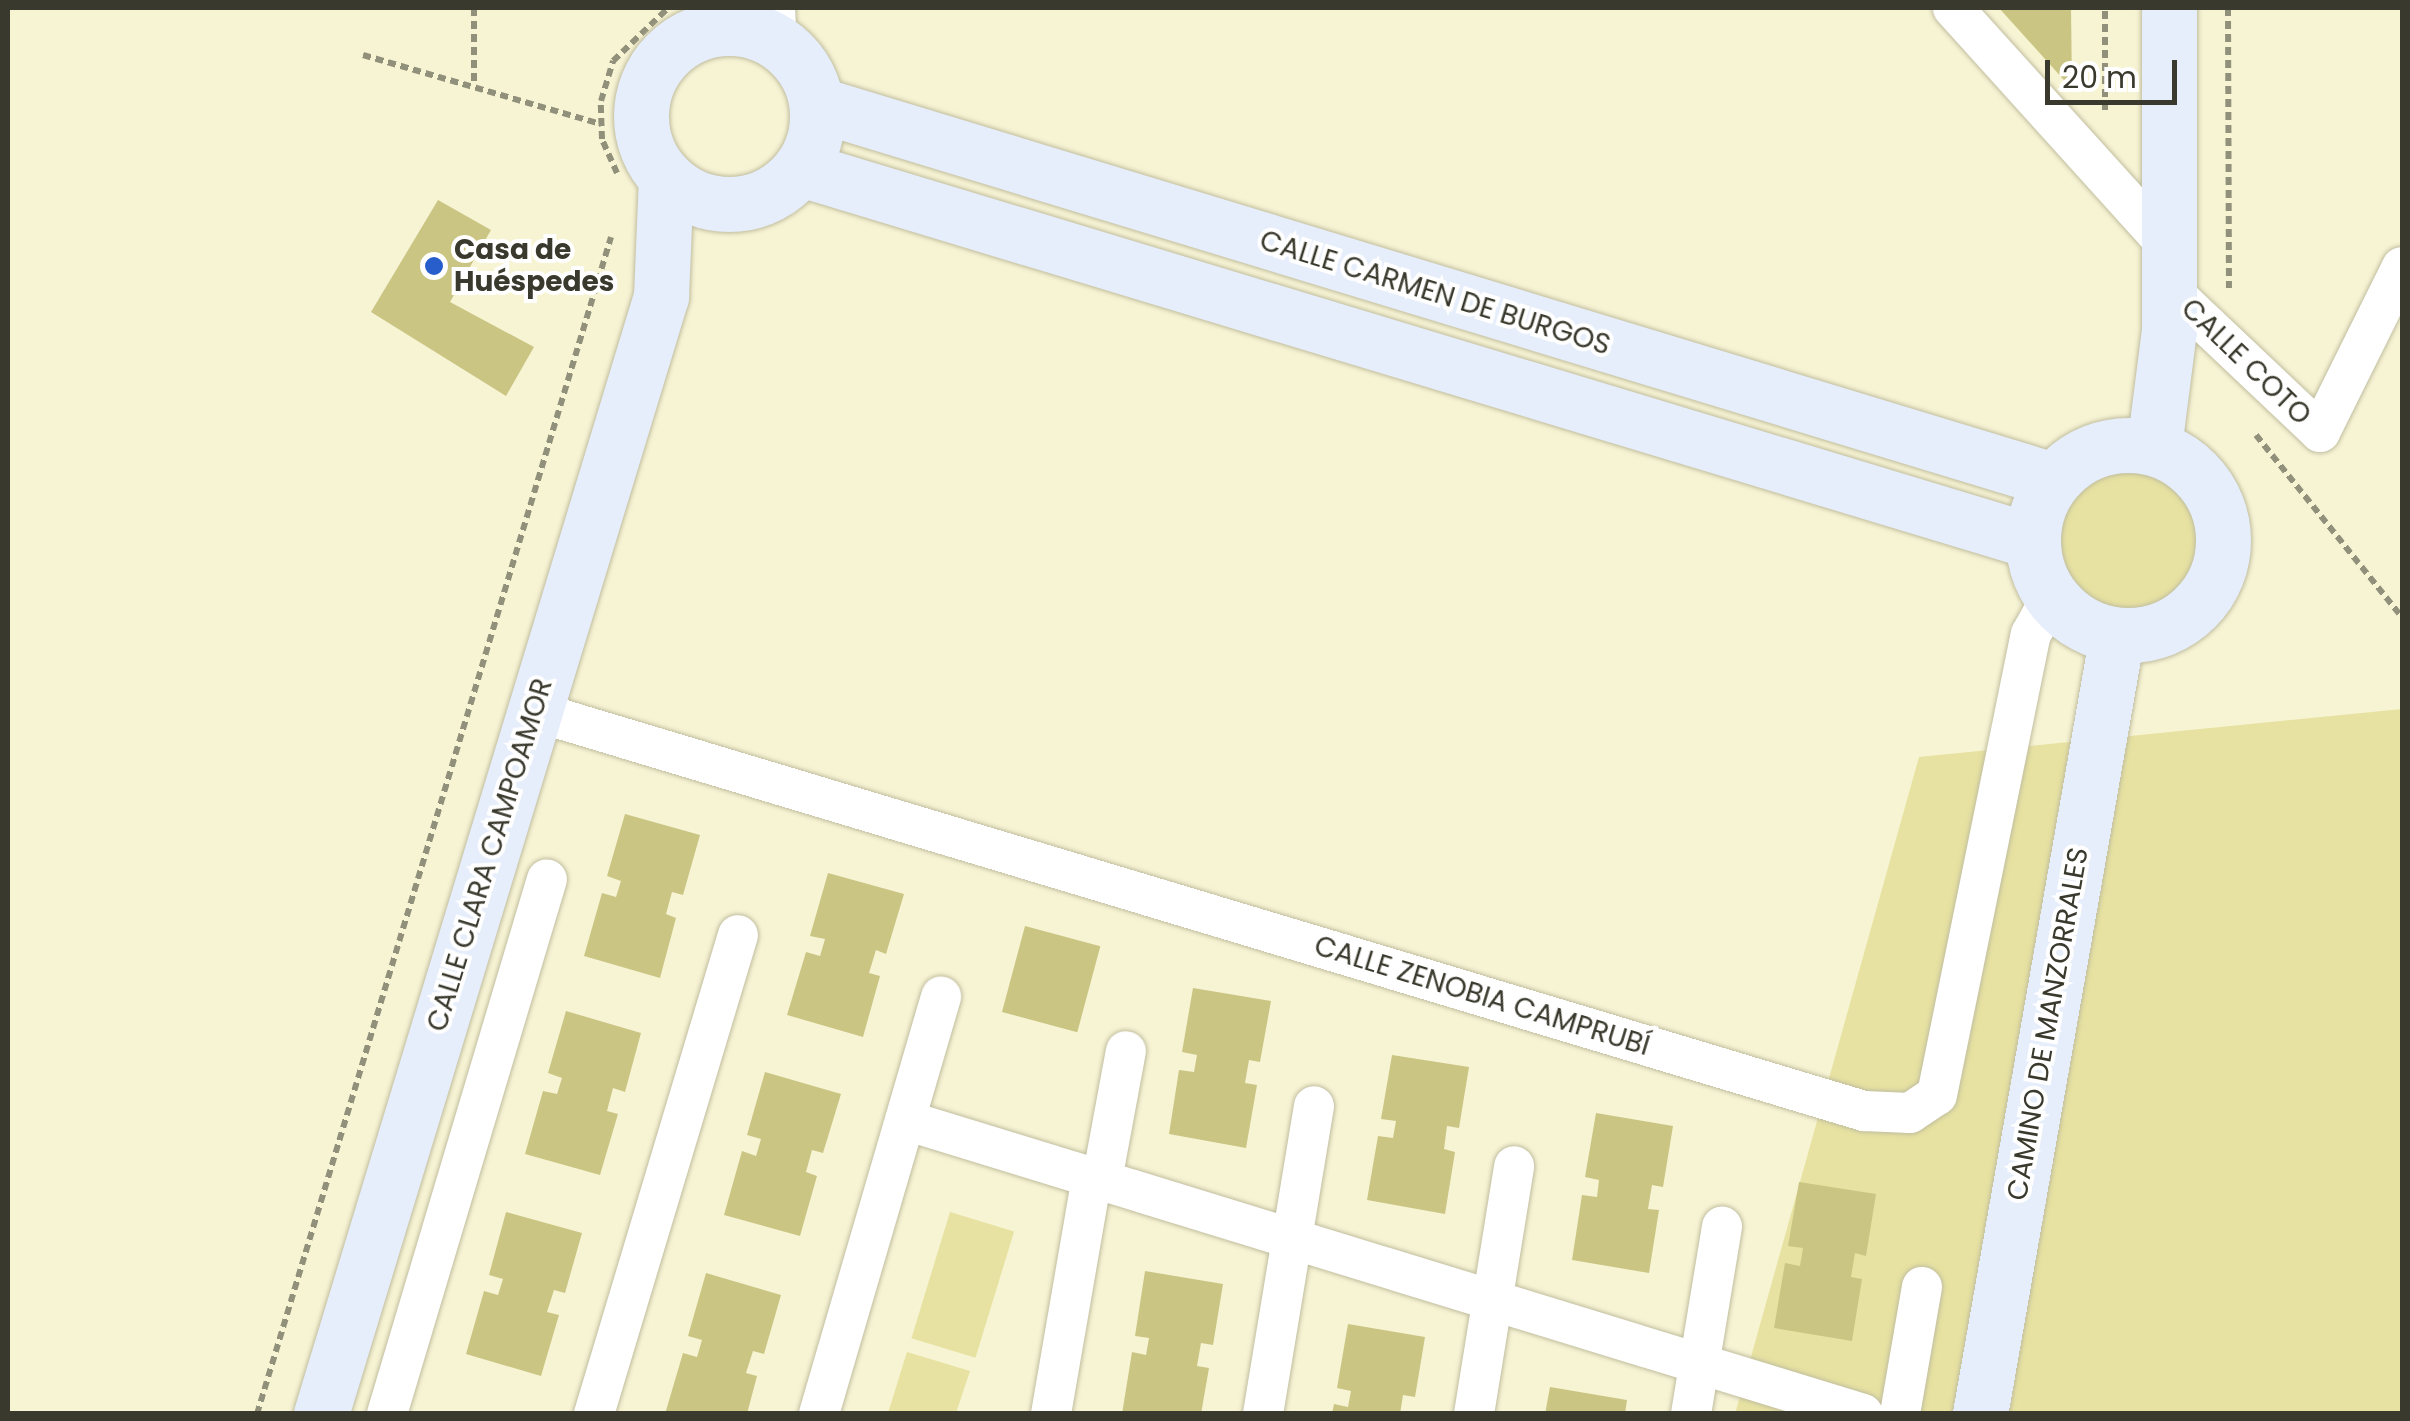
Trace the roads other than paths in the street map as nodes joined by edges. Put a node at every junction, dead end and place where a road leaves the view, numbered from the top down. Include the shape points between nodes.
1 (1953, 8) edge
2 (2169, 8) edge
3 (703, 15) edge
4 (776, 24) edge
5 (817, 104) junction
6 (801, 168) junction
7 (645, 184) junction
8 (723, 204) junction
9 (2402, 267) edge
10 (2169, 268) junction
11 (661, 296) junction
12 (2154, 448) junction
13 (2053, 480) junction
14 (2032, 542) junction
15 (2051, 598) junction
16 (2117, 635) junction
17 (534, 711) junction
18 (547, 879) dead end
19 (738, 935) dead end
20 (941, 996) dead end
21 (1126, 1051) dead end
22 (1314, 1106) dead end
23 (905, 1120) junction
24 (1514, 1166) dead end
25 (1097, 1179) junction
26 (1722, 1227) dead end
27 (1292, 1238) junction
28 (1922, 1286) dead end
29 (1493, 1300) junction
30 (1700, 1364) junction
31 (397, 1411) edge
32 (321, 1414) edge
33 (594, 1414) edge
34 (818, 1414) edge
35 (1051, 1414) edge
36 (1263, 1414) edge
37 (1474, 1414) edge
38 (1691, 1414) edge
39 (1863, 1414) edge
40 (1900, 1414) edge
41 (1980, 1414) edge

1 - 10 street, CALLE COTO via 2104,176
2 - 10 street
3 - 4 street via 757,32
3 - 7 street via 666,55 641,103 650,156
4 - 5 street
5 - 6 street via 812,148
5 - 13 street, CALLE CARMEN DE BURGOS
6 - 8 street via 753,201
6 - 14 street
7 - 8 street
7 - 11 street, CALLE CLARA CAMPOAMOR
8 - 11 street, CALLE CLARA CAMPOAMOR
9 - 10 street, CALLE COTO via 2320,432 2229,344
10 - 12 street
11 - 17 street, CALLE CLARA CAMPOAMOR
12 - 13 street via 2098,448
12 - 16 street via 2183,461 2206,483 2225,543 2203,602 2149,634
13 - 14 street via 2037,508
14 - 15 street
15 - 16 street via 2081,622
15 - 17 street, CALLE ZENOBIA CAMPRUBÍ via 2031,634 1937,1096 1910,1113 1845,1105
16 - 41 street, CAMINO DE MANZORRALES
17 - 32 street, CALLE CLARA CAMPOAMOR
18 - 31 street
19 - 33 street
20 - 23 street
21 - 25 street
22 - 27 street
23 - 25 street
23 - 34 street
24 - 29 street
25 - 27 street
25 - 35 street
26 - 30 street
27 - 29 street
27 - 36 street
28 - 40 street
29 - 30 street
29 - 37 street
30 - 38 street
30 - 39 street

